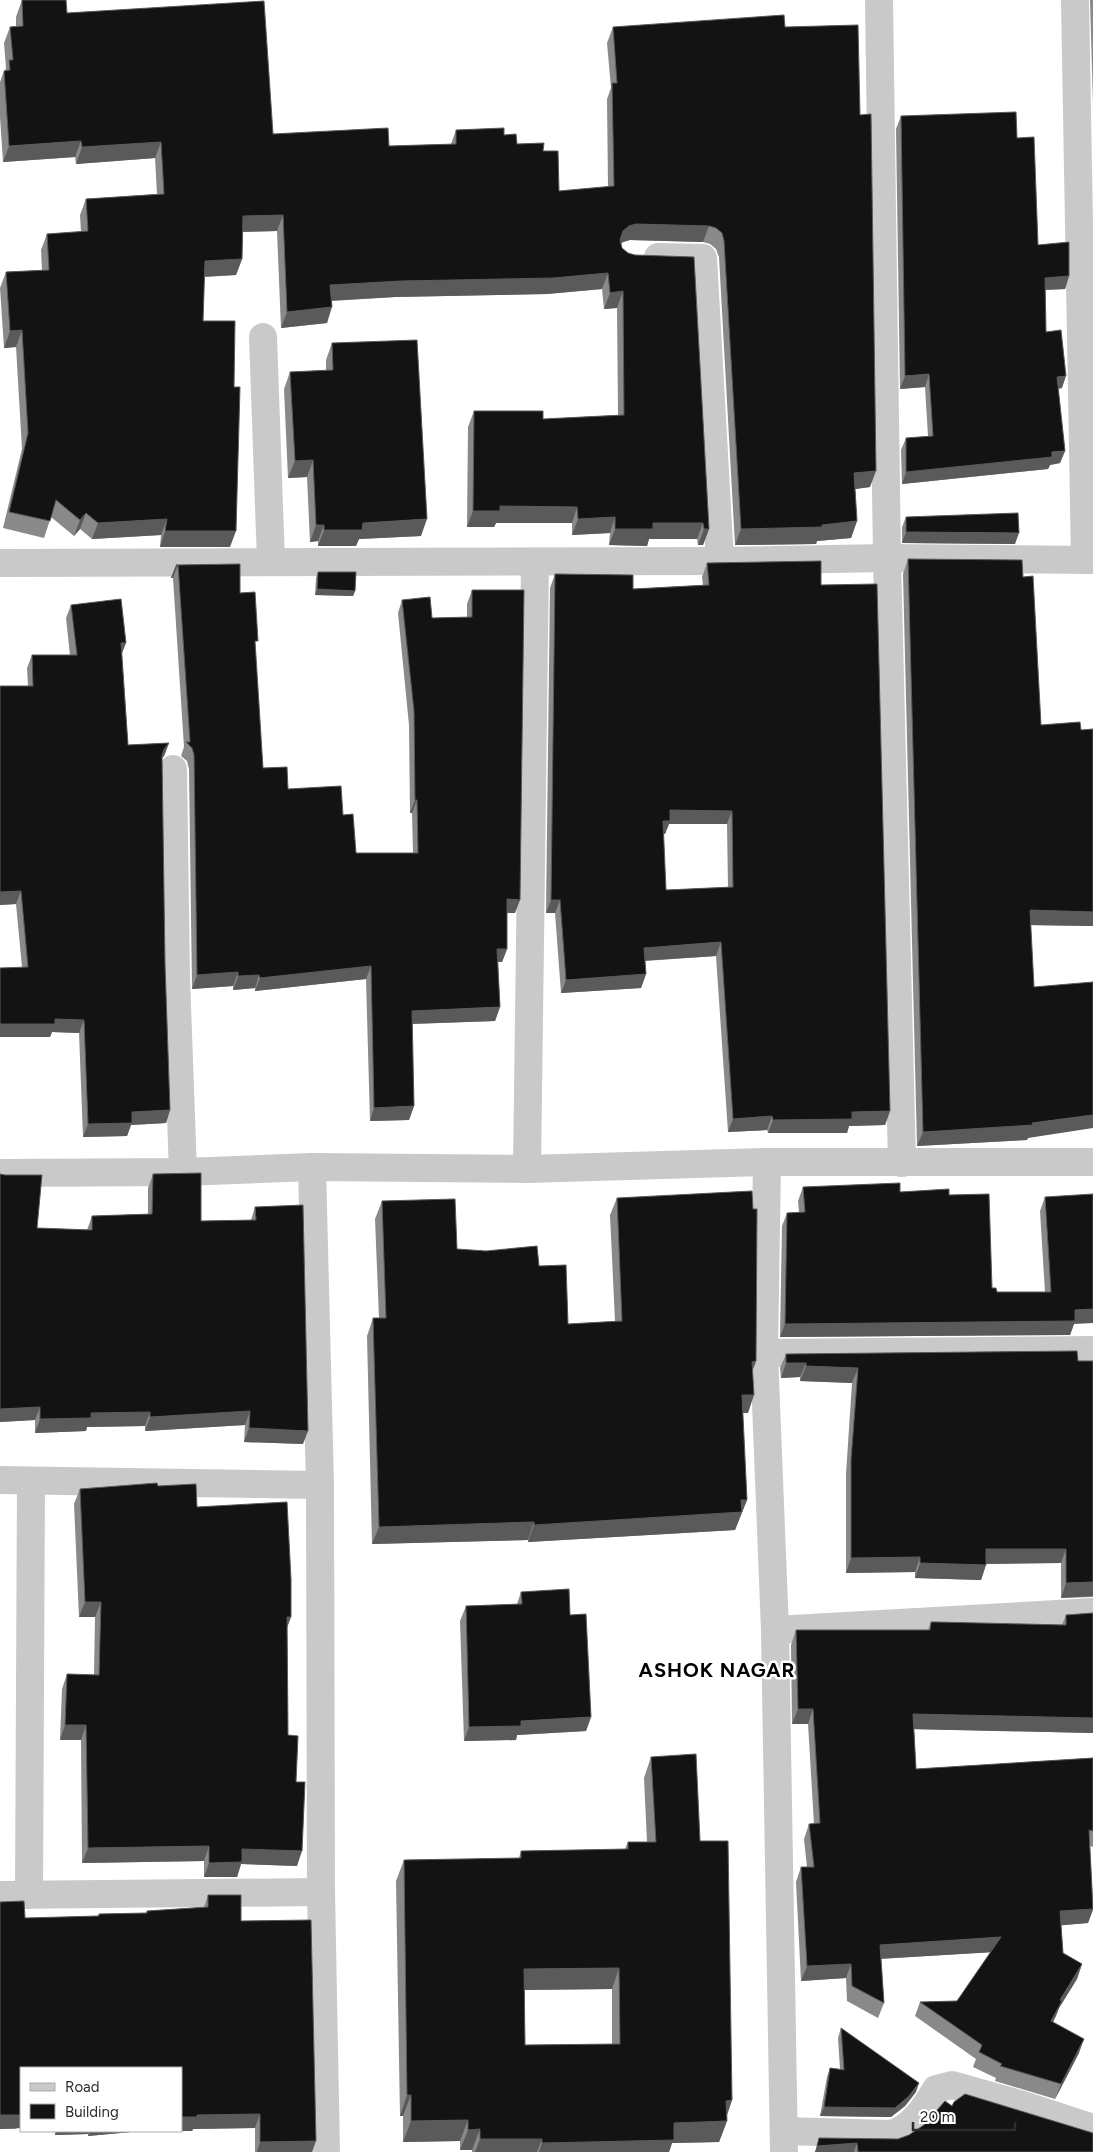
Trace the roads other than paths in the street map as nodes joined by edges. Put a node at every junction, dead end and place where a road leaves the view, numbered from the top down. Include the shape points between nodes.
1 (879, 0) edge
2 (1075, 0) edge
3 (630, 256) edge
4 (263, 338) dead end
5 (887, 558) junction
6 (1089, 560) edge
7 (720, 561) junction
8 (0, 562) edge
9 (271, 562) junction
10 (534, 562) junction
11 (173, 769) dead end
12 (767, 1162) junction
13 (1093, 1162) edge
14 (902, 1163) junction
15 (312, 1167) junction
16 (527, 1169) junction
17 (183, 1172) junction
18 (0, 1174) edge
19 (1093, 1350) edge
20 (764, 1353) junction
21 (0, 1480) edge
22 (31, 1480) junction
23 (320, 1485) junction
24 (1093, 1612) edge
25 (775, 1630) junction
26 (321, 1892) junction
27 (0, 1895) edge
28 (29, 1895) junction
29 (1093, 2128) edge
30 (784, 2142) edge
31 (326, 2152) edge

1 - 5 street
2 - 6 street
3 - 7 street via 703,258
4 - 9 street
5 - 6 street
5 - 7 street
5 - 14 street
7 - 10 street
8 - 9 street
9 - 10 street
10 - 16 street
11 - 17 street
12 - 14 street
12 - 16 street
12 - 20 street
13 - 14 street
15 - 16 street
15 - 17 street
15 - 23 street
17 - 18 street
19 - 20 street
20 - 25 street
21 - 22 street
22 - 23 street
22 - 28 street
23 - 26 street
24 - 25 street
25 - 30 street
26 - 28 street
26 - 31 street
27 - 28 street
29 - 30 street via 952,2085 936,2089 926,2105 897,2133

